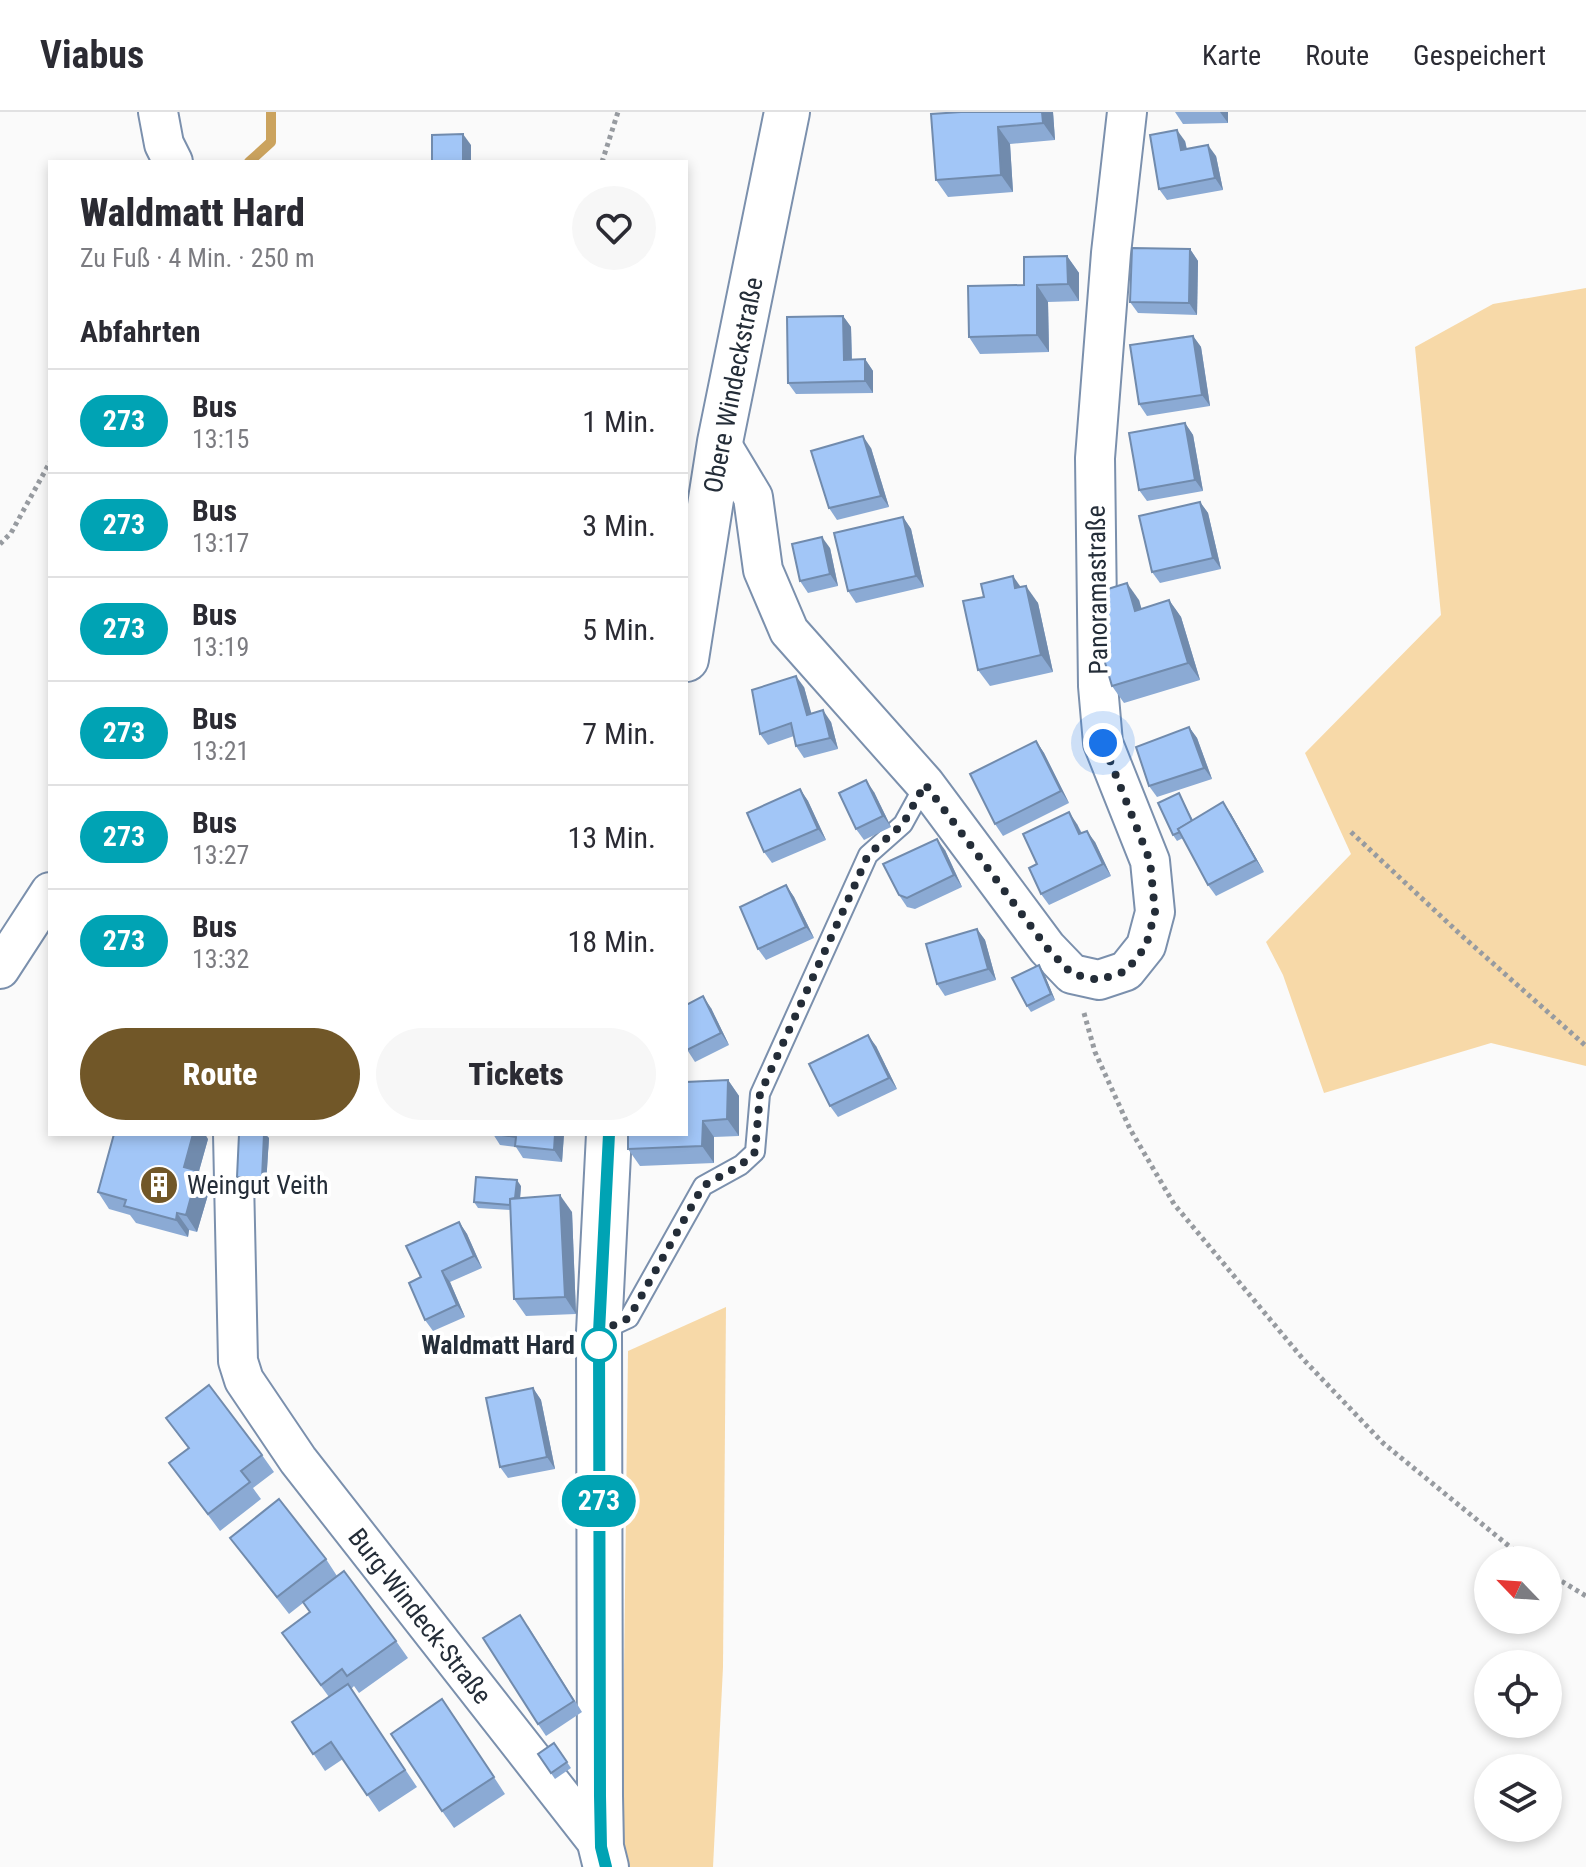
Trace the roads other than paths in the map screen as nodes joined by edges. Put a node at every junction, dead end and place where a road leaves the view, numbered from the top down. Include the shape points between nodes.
1 (158, 112) edge
2 (787, 112) edge
3 (1127, 112) edge
4 (172, 160) edge
5 (720, 442) junction
6 (688, 646) edge
7 (925, 784) junction
8 (48, 895) edge
9 (0, 969) edge
10 (233, 1136) edge
11 (609, 1136) edge
12 (599, 1332) junction
13 (604, 1857) edge

1 - 4 street
2 - 5 street, Obere Windeckstraße
3 - 7 street, Panoramastraße via 1095,458 1103,743 1150,861 1155,912 1146,946 1126,971 1099,980 1072,974
5 - 6 street, Obere Windeckstraße
5 - 7 street, Panoramastraße via 753,497 763,570 789,631
7 - 12 lane via 903,824 868,855 760,1094 755,1152 703,1186 629,1318
8 - 9 street
10 - 13 street, Burg-Windeck-Straße via 238,1361 244,1380 298,1460
11 - 12 street
12 - 13 street

